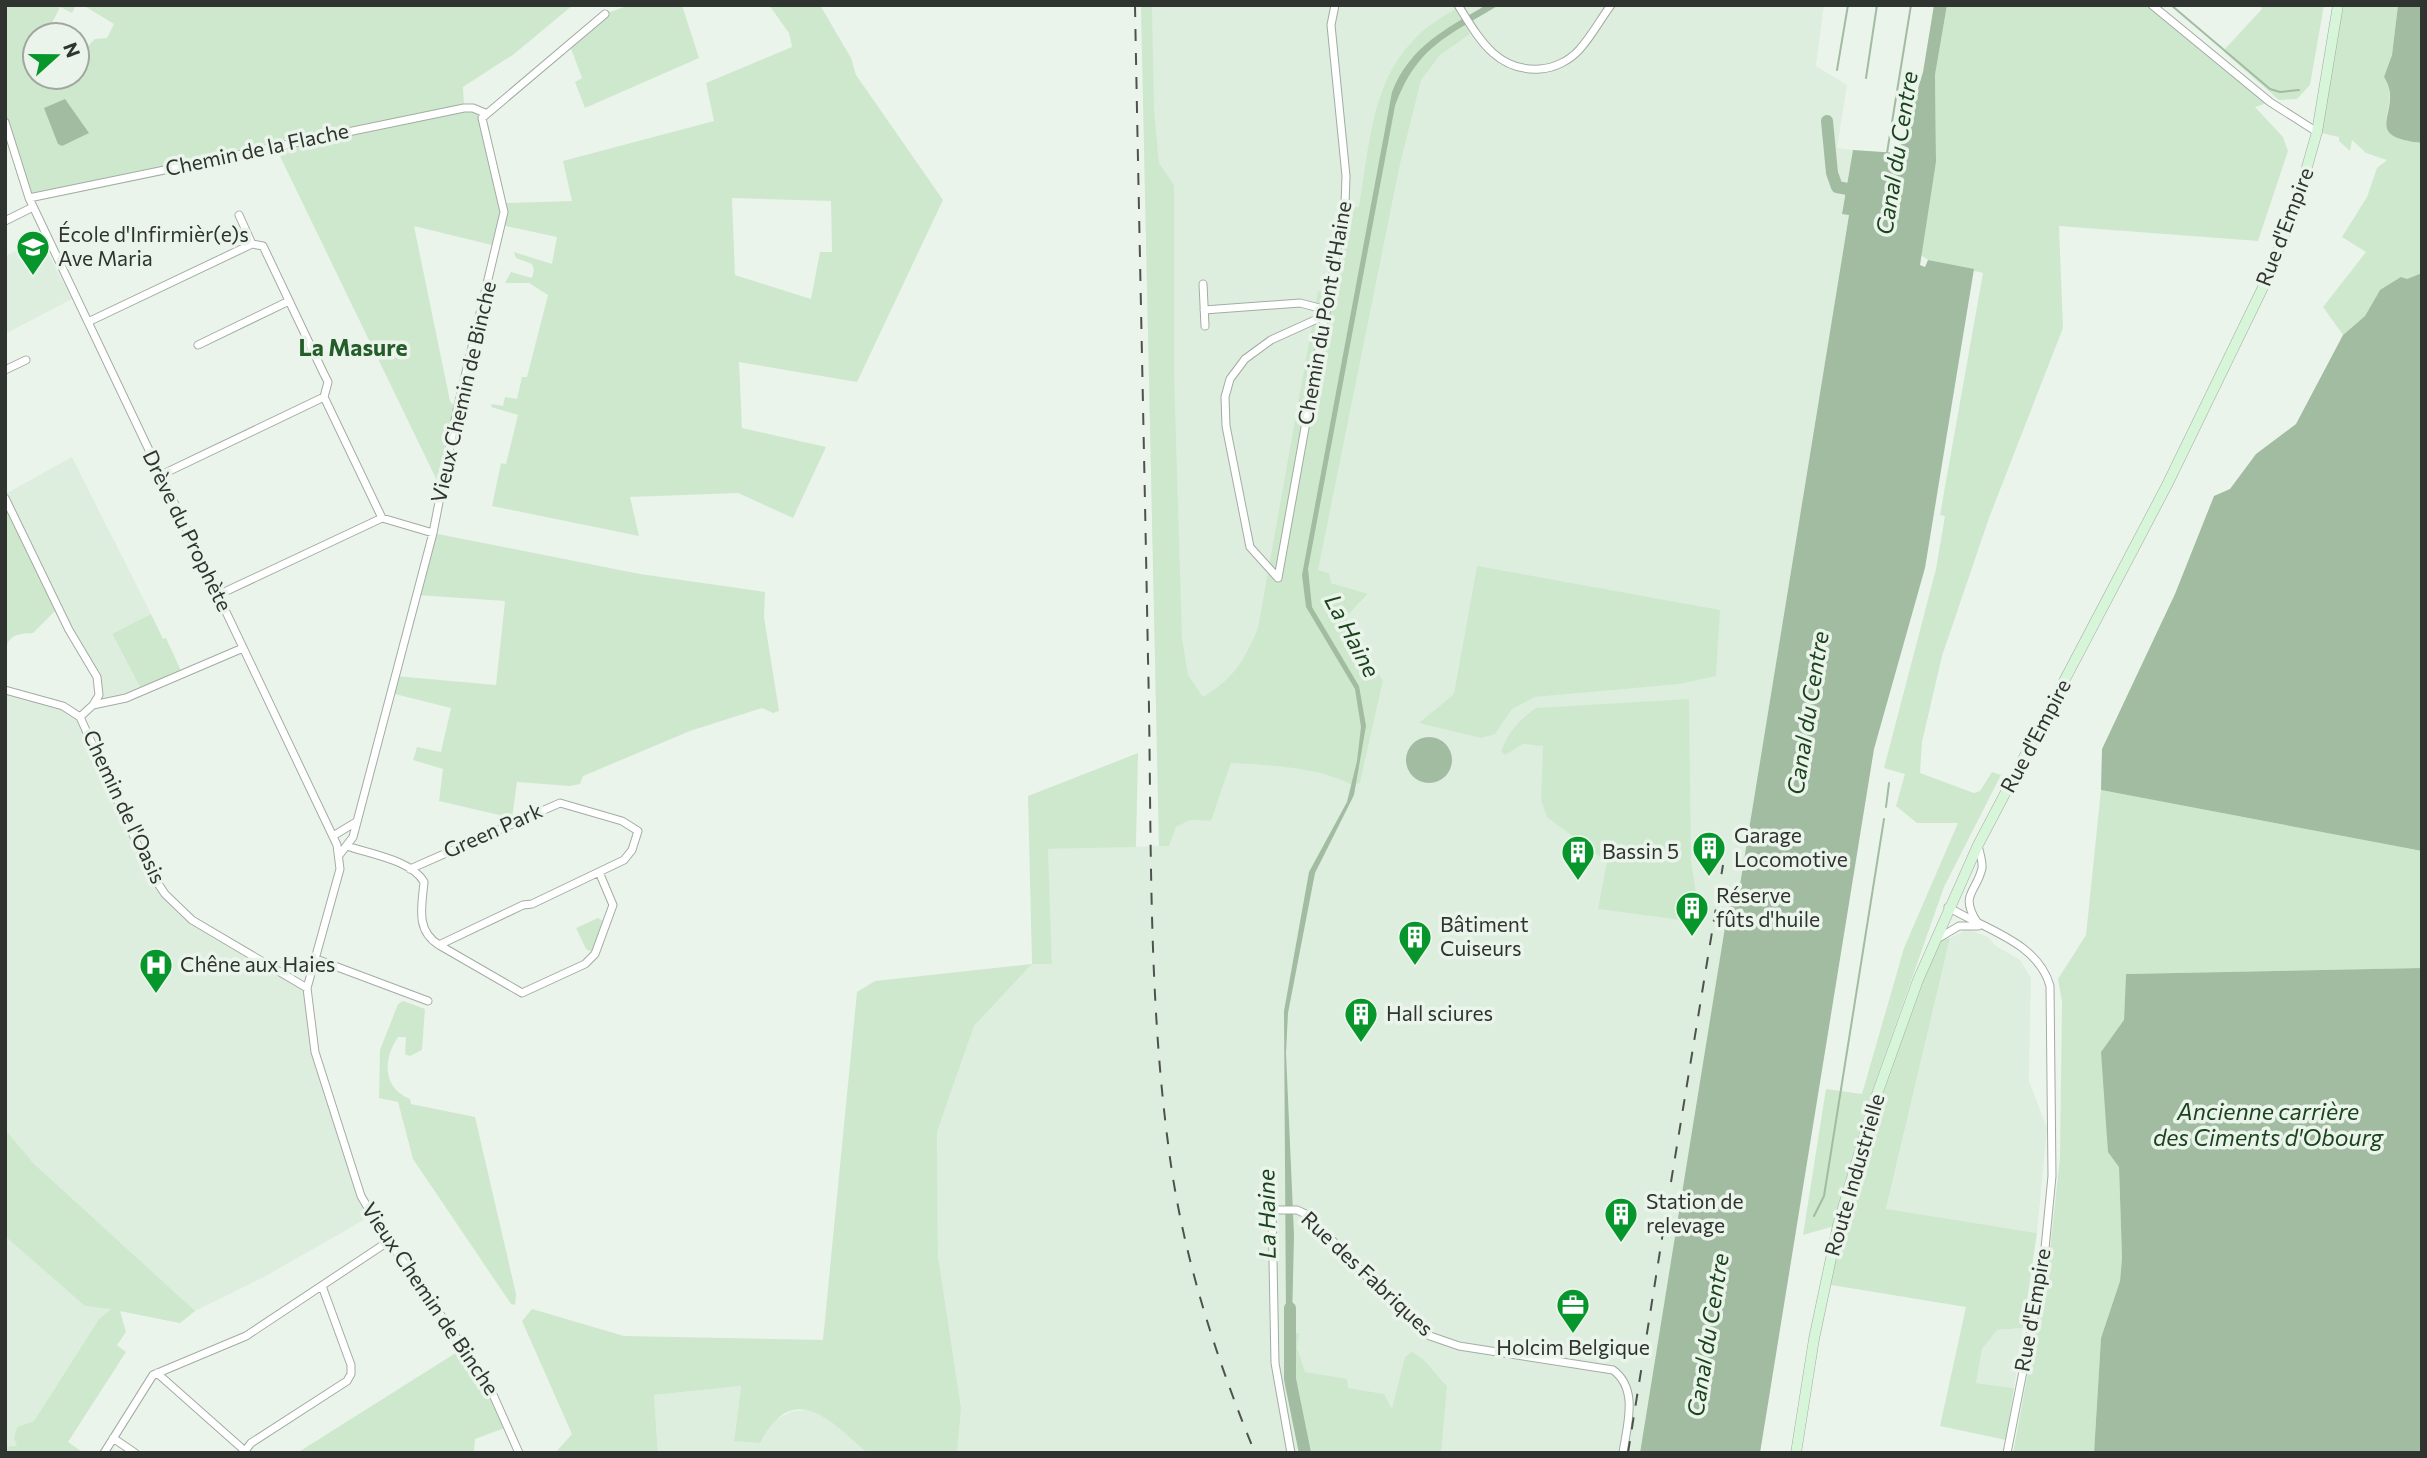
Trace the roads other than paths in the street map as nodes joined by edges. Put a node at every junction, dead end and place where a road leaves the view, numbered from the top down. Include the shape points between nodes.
1 (1335, 5) edge
2 (1611, 5) edge
3 (2152, 5) edge
4 (2338, 5) edge
5 (1459, 6) edge
6 (605, 14) dead end
7 (485, 113) junction
8 (5, 122) edge
9 (2317, 132) junction
10 (29, 198) junction
11 (33, 207) junction
12 (239, 215) dead end
13 (5, 221) edge
14 (252, 244) junction
15 (1203, 284) dead end
16 (289, 301) junction
17 (1204, 310) junction
18 (1326, 313) junction
19 (88, 322) junction
20 (1205, 326) dead end
21 (198, 345) dead end
22 (26, 359) dead end
23 (5, 370) edge
24 (324, 397) junction
25 (160, 475) junction
26 (5, 498) edge
27 (382, 517) junction
28 (433, 533) junction
29 (218, 595) junction
30 (243, 648) junction
31 (5, 690) edge
32 (93, 705) junction
33 (80, 717) junction
34 (357, 822) junction
35 (333, 836) junction
36 (1978, 845) junction
37 (347, 846) junction
38 (340, 854) junction
39 (411, 869) junction
40 (599, 872) junction
41 (1948, 907) junction
42 (1982, 927) junction
43 (1934, 941) junction
44 (439, 945) junction
45 (316, 959) junction
46 (307, 988) junction
47 (428, 1001) dead end
48 (388, 1241) junction
49 (322, 1286) junction
50 (157, 1373) junction
51 (113, 1438) junction
52 (104, 1453) edge
53 (135, 1453) edge
54 (519, 1453) edge
55 (1291, 1453) edge
56 (1623, 1453) edge
57 (1796, 1453) edge
58 (2007, 1453) edge

1 - 18 street, Chemin du Pont d'Haine via 1331,25 1346,190
2 - 5 street via 1578,50 1545,68 1522,68 1501,61
3 - 9 street via 2270,102
4 - 9 main road, Rue d'Empire
6 - 7 street
7 - 10 street, Chemin de la Flache via 464,108
7 - 28 street, Vieux Chemin de Binche via 484,133 504,212
8 - 10 street, Drève du Prophète
9 - 36 main road, Rue d'Empire via 2298,202 2268,277 2167,485
10 - 11 street, Drève du Prophète
11 - 13 street
11 - 19 street, Drève du Prophète
12 - 14 street
14 - 16 street via 263,246
14 - 19 street
15 - 17 street
16 - 21 street
16 - 24 street via 328,382
17 - 18 street via 1300,303
17 - 20 street
18 - 18 street, Chemin du Pont d'Haine via 1278,578 1250,547 1226,426 1225,397 1230,379 1245,359 1271,340
19 - 25 street, Drève du Prophète
22 - 23 street
24 - 25 street
24 - 27 street
25 - 29 street, Drève du Prophète
26 - 32 street, Chemin de l'Oasis via 96,677 99,695
27 - 28 street
27 - 29 street
28 - 34 street, Vieux Chemin de Binche
29 - 30 street, Drève du Prophète
30 - 32 street via 126,698
30 - 35 street, Drève du Prophète
31 - 33 street via 64,706
32 - 33 street
33 - 46 street, Chemin de l'Oasis via 149,870 165,894 192,920
34 - 35 street
34 - 37 street, Vieux Chemin de Binche
35 - 38 street, Drève du Prophète
36 - 41 main road, Rue d'Empire
36 - 42 street via 1982,867 1968,903
37 - 38 street, Vieux Chemin de Binche
37 - 39 street
38 - 45 street, Vieux Chemin de Binche
39 - 40 street, Green Park via 560,803 622,821 638,831 628,855
39 - 44 street via 424,882 423,930
40 - 44 street, Green Park
40 - 44 street via 612,905 595,954 585,964 533,989 517,991
41 - 42 street, Rue d'Empire
41 - 43 main road, Route Industrielle
42 - 43 street via 1959,926
42 - 58 street, Rue d'Empire via 2030,951 2047,976 2051,998 2052,1176 2043,1269
43 - 57 main road, Route Industrielle via 1882,1079 1838,1225
45 - 46 street, Vieux Chemin de Binche
45 - 47 street
46 - 48 street, Vieux Chemin de Binche via 315,1052 345,1154 361,1196
48 - 49 street
48 - 54 street, Vieux Chemin de Binche via 487,1381
49 - 50 street via 246,1336
49 - 50 street via 351,1374 245,1451
50 - 51 street via 146,1382
51 - 52 street
51 - 53 street
55 - 56 street, Rue des Fabriques via 1274,1338 1272,1210 1308,1214 1392,1303 1430,1336 1459,1346 1600,1366 1619,1374 1627,1384 1629,1403

